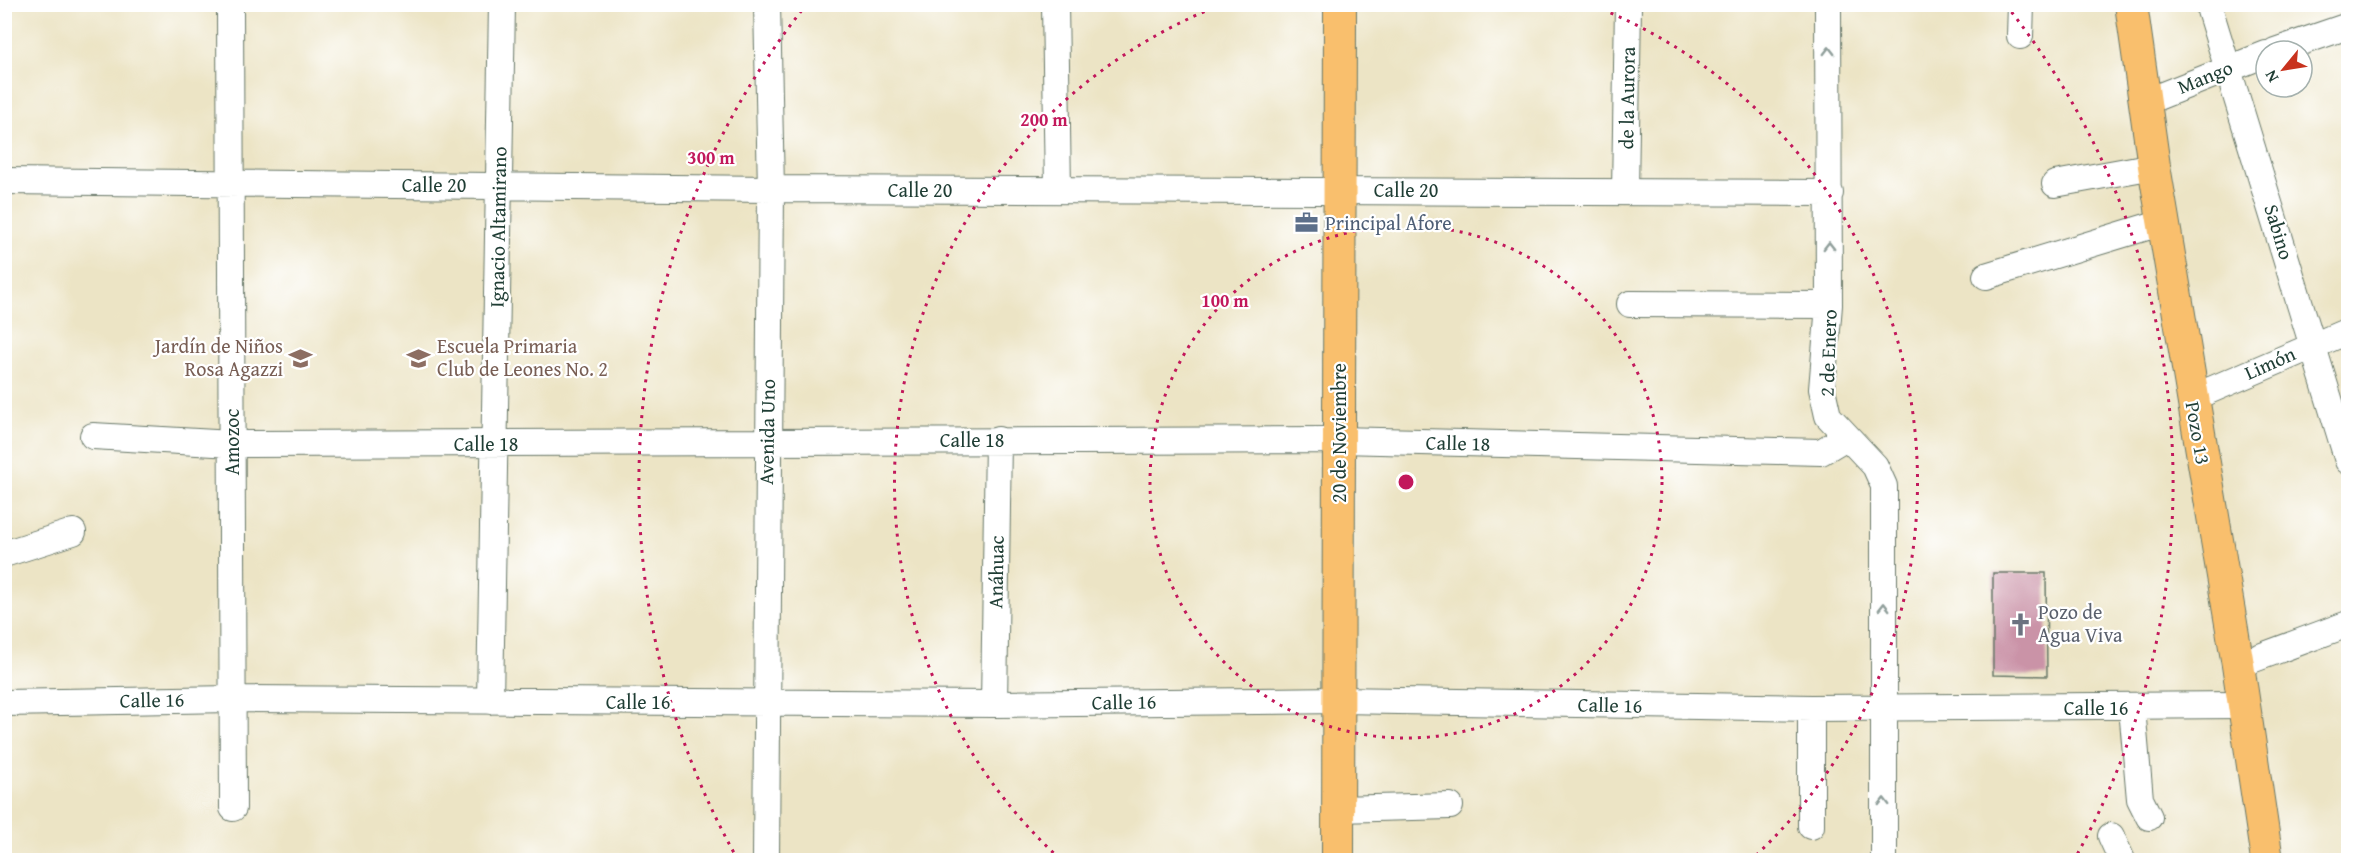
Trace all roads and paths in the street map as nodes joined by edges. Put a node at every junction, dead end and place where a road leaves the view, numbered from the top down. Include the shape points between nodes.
1 (230, 4) edge
2 (502, 4) edge
3 (767, 4) edge
4 (1055, 4) edge
5 (1341, 4) edge
6 (1628, 4) edge
7 (1828, 4) edge
8 (2021, 4) edge
9 (2131, 4) edge
10 (2208, 4) edge
11 (2349, 26) edge
12 (2020, 36) dead end
13 (2311, 39) edge
14 (2254, 58) edge
15 (2228, 67) junction
16 (2145, 102) junction
17 (2154, 166) junction
18 (7, 181) edge
19 (2055, 184) dead end
20 (231, 185) junction
21 (498, 185) junction
22 (771, 189) junction
23 (1058, 190) junction
24 (1340, 190) junction
25 (1625, 191) junction
26 (1830, 192) junction
27 (2163, 222) junction
28 (1986, 276) dead end
29 (1630, 304) dead end
30 (1829, 305) junction
31 (2349, 331) edge
32 (2314, 344) junction
33 (2192, 398) junction
34 (93, 436) dead end
35 (1846, 437) junction
36 (998, 440) junction
37 (767, 441) junction
38 (1339, 441) junction
39 (232, 444) junction
40 (495, 444) junction
41 (2349, 461) edge
42 (73, 532) dead end
43 (4, 554) edge
44 (2349, 624) edge
45 (2238, 665) junction
46 (232, 699) junction
47 (1339, 700) junction
48 (490, 701) junction
49 (4, 703) edge
50 (765, 703) junction
51 (994, 704) junction
52 (2243, 705) junction
53 (1811, 708) junction
54 (1884, 708) junction
55 (2132, 708) junction
56 (1450, 806) dead end
57 (233, 808) dead end
58 (1338, 809) junction
59 (2149, 818) dead end
60 (1811, 826) dead end
61 (2111, 836) dead end
62 (766, 861) edge
63 (1338, 861) edge
64 (1884, 861) edge
65 (2122, 861) edge
66 (2266, 861) edge

1 - 20 street, Amozoc
2 - 21 street, Ignacio Altamirano
3 - 22 street, Avenida Uno
4 - 23 street
5 - 24 main road, 20 de Noviembre
6 - 25 street, de la Aurora
26 -> 7 street, 2 de Enero
8 - 12 street
9 - 16 main road, Pozo 13
10 - 15 street, Sabino
11 - 13 street
14 - 15 street, Mango
15 - 16 street, Mango
15 - 32 street, Sabino
16 - 17 main road, Pozo 13
17 - 19 street
17 - 27 main road, Pozo 13
18 - 20 street, Calle 20
20 - 21 street, Calle 20
20 - 39 street, Amozoc
21 - 22 street, Calle 20
21 - 40 street, Ignacio Altamirano
22 - 23 street, Calle 20
22 - 37 street, Avenida Uno
23 - 24 street, Calle 20
24 - 25 street, Calle 20
24 - 38 main road, 20 de Noviembre
25 - 26 street, Calle 20
30 -> 26 street, 2 de Enero
27 - 28 street
27 - 33 main road, Pozo 13
29 - 30 street
30 - 35 street, 2 de Enero via 1822,389 1828,416
31 - 32 street, Limón
32 - 33 street, Limón
32 - 41 street, Sabino
33 - 45 main road, Pozo 13
34 - 39 street, Calle 18
35 - 38 street, Calle 18 via 1821,452
54 -> 35 street, 2 de Enero via 1884,486 1875,466
36 - 37 street, Calle 18
36 - 38 street, Calle 18
36 - 51 street, Anáhuac
37 - 40 street, Calle 18
37 - 50 street, Avenida Uno
38 - 47 main road, 20 de Noviembre
39 - 40 street, Calle 18
39 - 46 street, Amozoc
40 - 48 street, Ignacio Altamirano
42 - 43 street
44 - 45 street
45 - 52 main road, Pozo 13
46 - 48 street, Calle 16
46 - 49 street, Calle 16
46 - 57 street, Amozoc
47 - 51 street, Calle 16
47 - 53 street, Calle 16
47 - 58 main road, 20 de Noviembre
48 - 50 street, Calle 16
50 - 51 street, Calle 16
50 - 62 street, Avenida Uno
52 - 55 street, Calle 16
52 - 66 main road, Pozo 13
53 - 54 street, Calle 16
53 - 60 street
54 - 55 street, Calle 16
64 -> 54 street, 2 de Enero
55 - 59 street via 2140,799
56 - 58 street
58 - 63 main road, 20 de Noviembre
61 - 65 street

